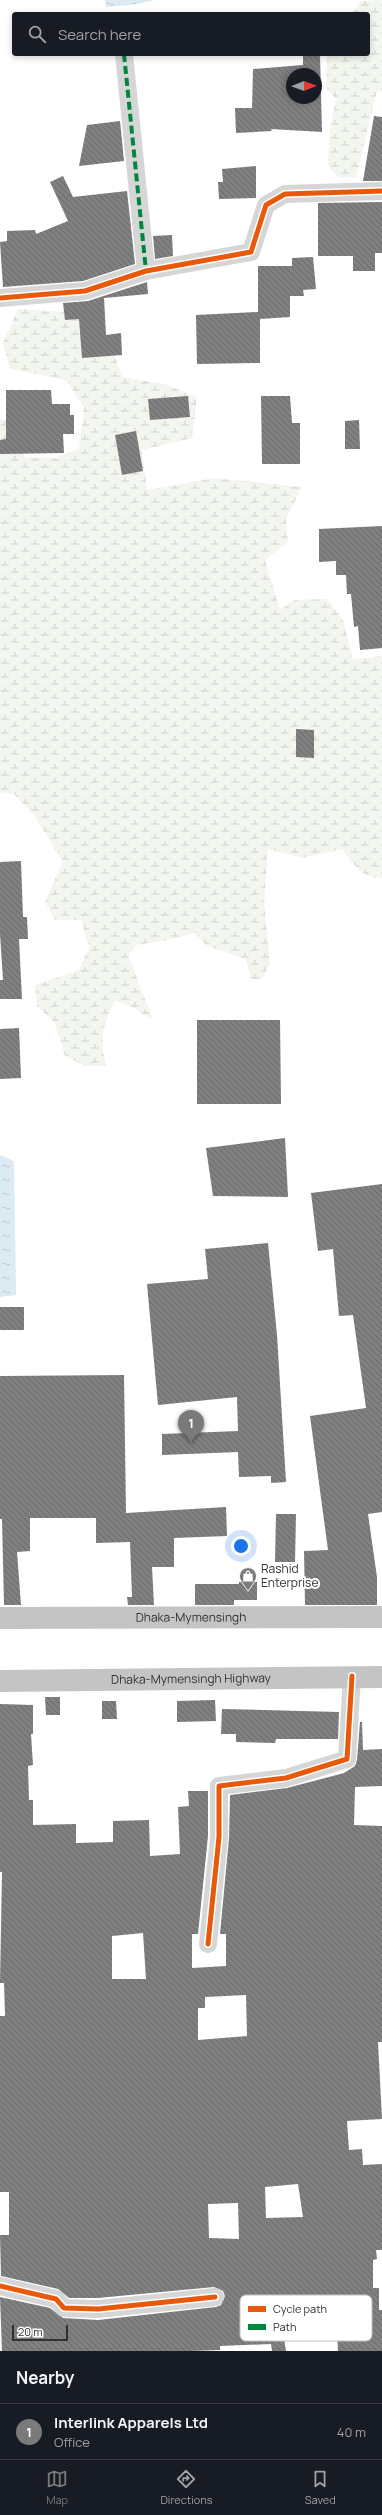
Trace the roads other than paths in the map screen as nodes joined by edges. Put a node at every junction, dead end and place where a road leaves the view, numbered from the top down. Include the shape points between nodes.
1 (124, 56) edge
2 (382, 191) edge
3 (146, 271) junction
4 (0, 298) edge
5 (382, 1617) edge
6 (0, 1618) edge
7 (352, 1676) junction
8 (382, 1677) edge
9 (0, 1681) edge
10 (208, 1944) dead end
11 (0, 2286) edge
12 (215, 2297) dead end

1 - 3 street
2 - 3 street via 285,194 266,205 251,252
3 - 4 street via 85,291
5 - 6 highway, Dhaka-Mymensingh
7 - 8 highway, Dhaka-Mymensingh Highway
7 - 9 highway, Dhaka-Mymensingh Highway
7 - 10 street via 347,1758 286,1778 219,1786 219,1837
11 - 12 street via 56,2299 64,2308 98,2309

